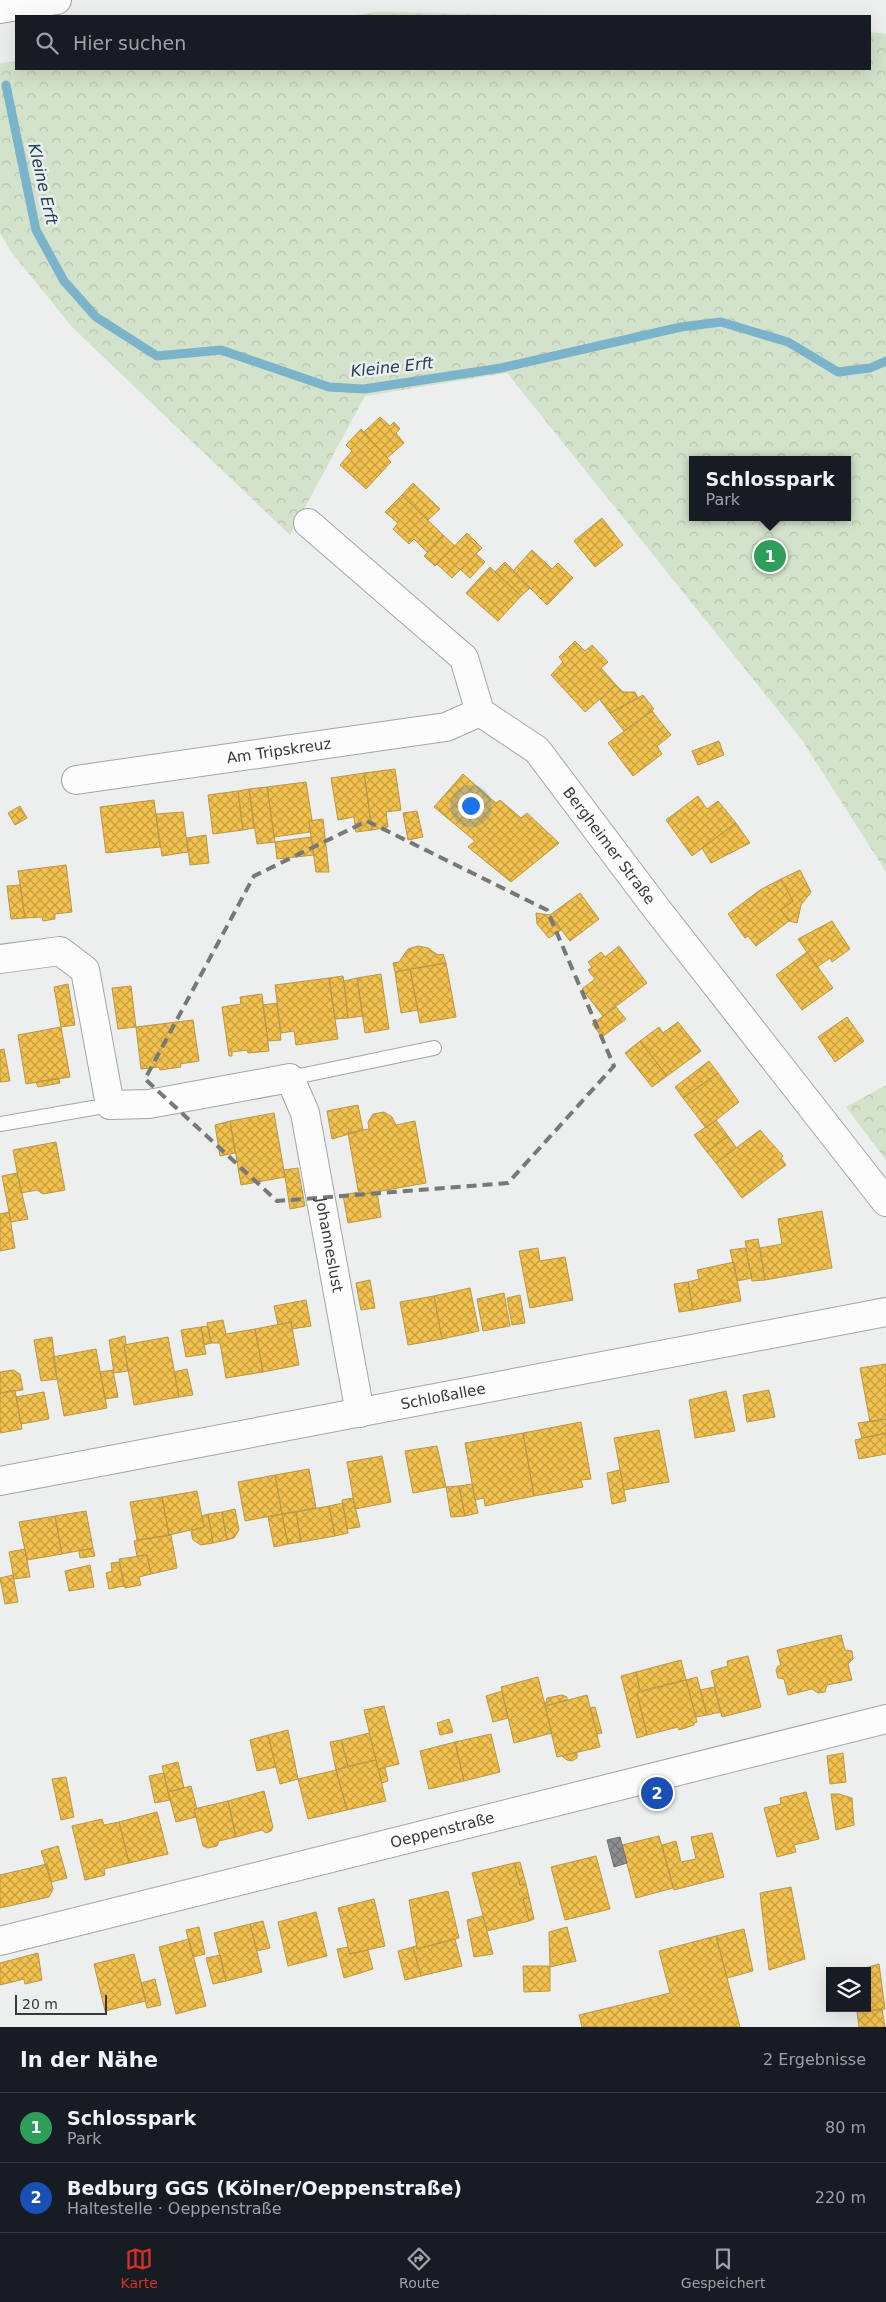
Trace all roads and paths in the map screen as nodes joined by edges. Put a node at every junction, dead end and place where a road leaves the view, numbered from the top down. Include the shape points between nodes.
1 (56, 0) edge
2 (0, 9) edge
3 (308, 523) dead end
4 (480, 712) junction
5 (76, 780) dead end
6 (0, 959) edge
7 (434, 1048) dead end
8 (290, 1078) junction
9 (110, 1105) junction
10 (0, 1124) edge
11 (886, 1202) edge
12 (886, 1312) edge
13 (360, 1413) junction
14 (0, 1480) edge
15 (886, 1719) edge
16 (0, 1941) edge

1 - 2 street
3 - 4 street via 464,658
4 - 5 street, Am Tripskreuz via 446,726
4 - 11 street, Bergheimer Straße via 537,750
6 - 9 street via 60,951 85,970
7 - 8 lane
8 - 9 street via 150,1104
8 - 13 street, Johanneslust via 304,1113
9 - 10 lane
12 - 13 street, Schloßallee
13 - 14 street, Schloßallee
15 - 16 street, Oeppenstraße

